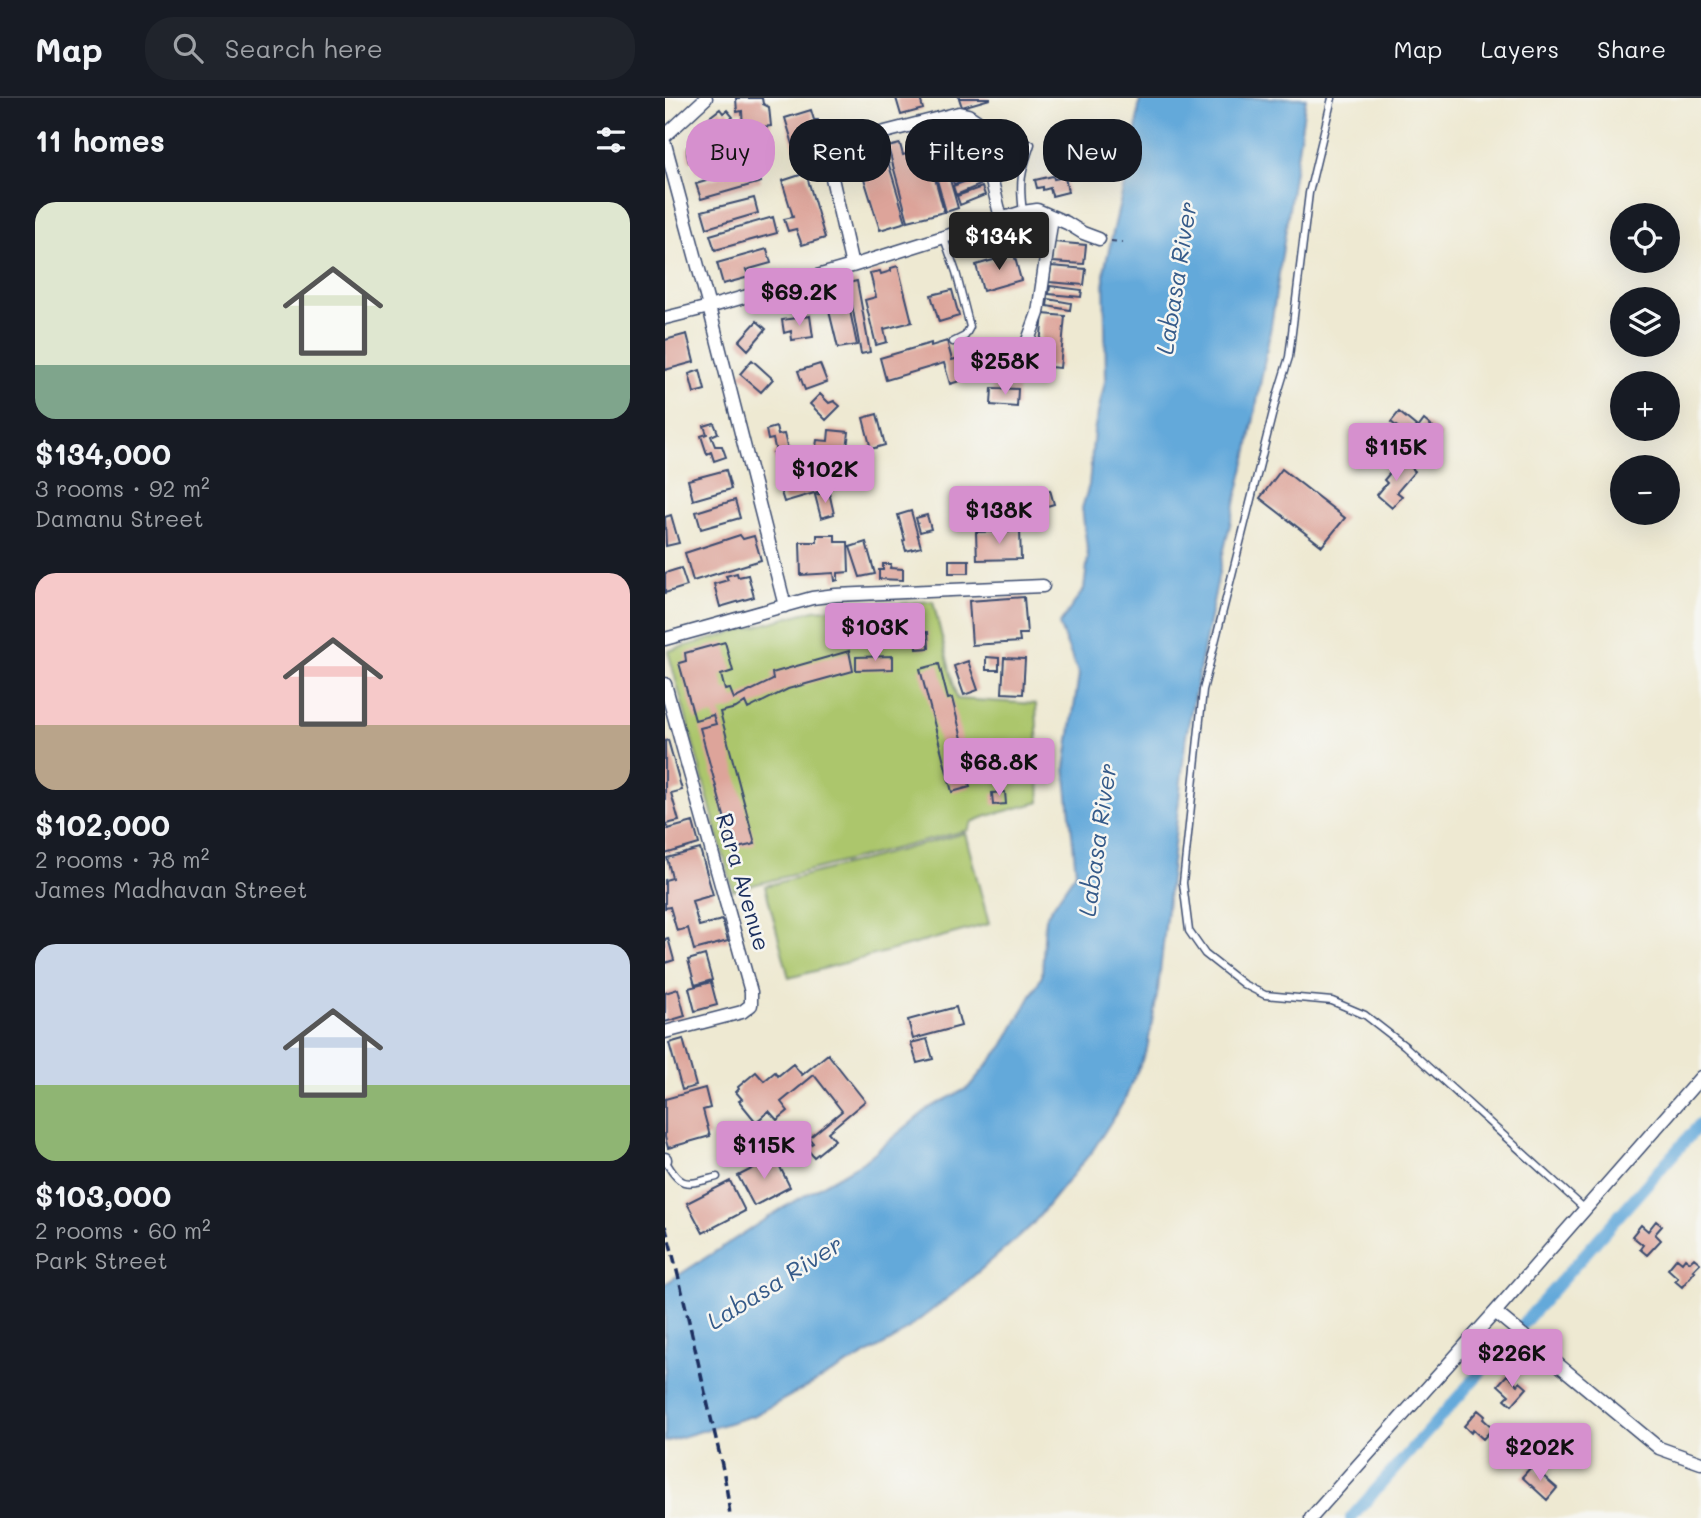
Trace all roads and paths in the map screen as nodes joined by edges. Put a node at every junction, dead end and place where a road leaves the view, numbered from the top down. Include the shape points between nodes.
1 (706, 98) edge
2 (1332, 98) edge
3 (665, 136) edge
4 (665, 144) edge
5 (1031, 144) dead end
6 (1023, 212) junction
7 (1052, 217) junction
8 (1001, 218) junction
9 (944, 238) junction
10 (1099, 239) dead end
11 (852, 266) junction
12 (709, 307) junction
13 (665, 318) edge
14 (953, 342) dead end
15 (1019, 365) dead end
16 (1043, 586) dead end
17 (785, 606) junction
18 (665, 639) edge
19 (665, 684) edge
20 (665, 1032) edge
21 (1701, 1077) edge
22 (665, 1159) edge
23 (717, 1177) dead end
24 (1585, 1209) junction
25 (1500, 1316) junction
26 (1701, 1463) edge
27 (1311, 1518) edge

1 - 3 street
2 - 24 lane via 1309,192 1289,357 1203,690 1183,883 1188,931 1205,954 1265,995 1332,1000 1365,1015
4 - 12 street
5 - 6 lane via 1022,168
6 - 7 street
6 - 8 street
7 - 10 street
7 - 15 street via 1038,313
8 - 9 street
8 - 11 street via 977,121 968,115 959,113 842,143 830,161
9 - 11 street
9 - 14 lane via 970,327
11 - 12 street
12 - 13 street
12 - 17 street
16 - 17 street via 836,595
17 - 18 street
19 - 20 street, Rara Avenue via 751,1005 742,1012
21 - 24 street
22 - 23 lane via 675,1178 684,1183
24 - 25 street
25 - 26 street via 1658,1448
25 - 27 street

